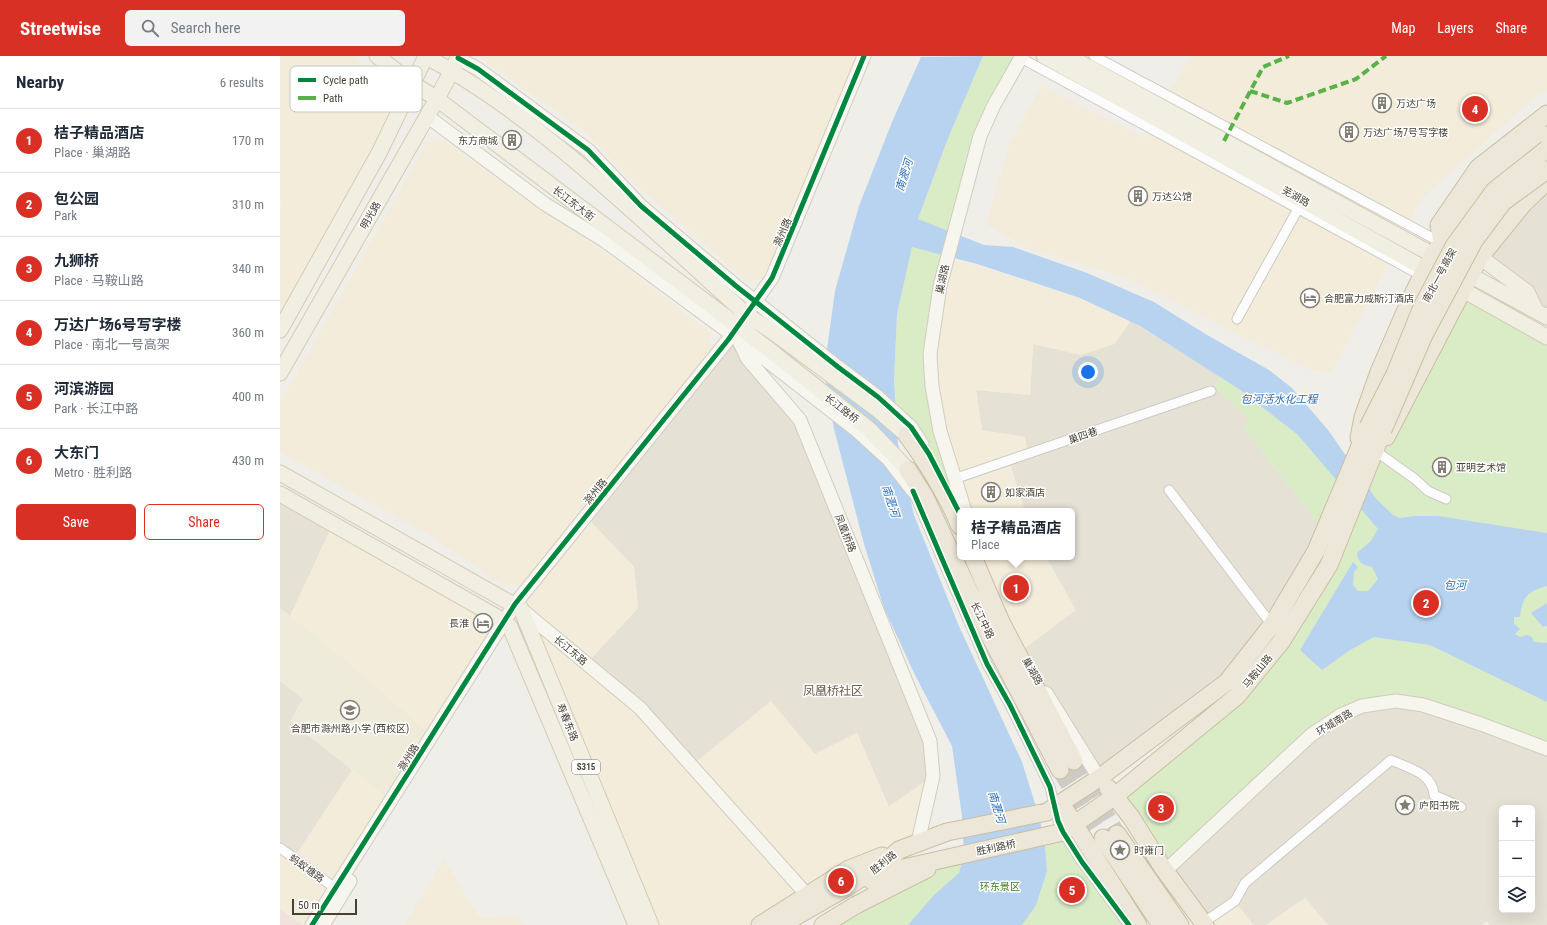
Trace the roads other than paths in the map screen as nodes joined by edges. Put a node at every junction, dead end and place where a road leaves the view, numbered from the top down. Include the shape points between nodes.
1 (377, 56) edge
2 (426, 56) edge
3 (864, 56) edge
4 (873, 56) edge
5 (1044, 56) edge
6 (1068, 56) edge
7 (1094, 56) edge
8 (1022, 57) edge
9 (456, 61) edge
10 (390, 66) edge
11 (421, 66) edge
12 (422, 89) edge
13 (437, 99) junction
14 (398, 112) edge
15 (1547, 114) edge
16 (427, 116) junction
17 (1547, 124) edge
18 (1547, 135) edge
19 (1547, 149) edge
20 (1547, 170) edge
21 (1547, 180) edge
22 (1298, 209) junction
23 (1480, 257) junction
24 (1431, 260) junction
25 (1470, 274) junction
26 (1462, 290) junction
27 (759, 304) junction
28 (1542, 314) edge
29 (1237, 319) dead end
30 (778, 327) junction
31 (742, 328) junction
32 (280, 330) edge
33 (1547, 337) edge
34 (766, 354) junction
35 (280, 373) edge
36 (1211, 392) dead end
37 (1376, 429) junction
38 (909, 431) junction
39 (1367, 459) junction
40 (908, 470) joint
41 (280, 473) edge
42 (954, 479) junction
43 (1169, 490) dead end
44 (913, 491) joint
45 (280, 494) edge
46 (1446, 499) dead end
47 (958, 508) edge
48 (959, 508) edge
49 (964, 508) edge
50 (957, 519) edge
51 (977, 560) edge
52 (518, 606) junction
53 (507, 624) junction
54 (1272, 626) junction
55 (1547, 748) edge
56 (1099, 778) junction
57 (1115, 796) junction
58 (1054, 807) junction
59 (1461, 807) dead end
60 (1069, 828) junction
61 (1044, 837) joint
62 (918, 842) junction
63 (280, 848) edge
64 (899, 850) junction
65 (948, 857) junction
66 (1165, 871) junction
67 (335, 888) junction
68 (807, 895) junction
69 (826, 924) edge
70 (1131, 924) edge
71 (1204, 924) edge
72 (312, 925) edge
73 (323, 925) edge
74 (636, 925) edge
75 (651, 925) edge
76 (760, 925) edge
77 (781, 925) edge
78 (801, 925) edge
79 (1161, 925) edge
80 (1180, 925) edge

1 - 10 main road, 长江东大街
2 - 9 main road, 长江东大街
2 - 11 main road
3 - 27 street, 滁州路
4 - 27 street, 滁州路 via 779,282
5 - 24 main road, 芜湖路
6 - 24 main road, 芜湖路
7 - 24 street
8 - 22 street
8 - 42 street, 巢湖路 via 994,105 980,136 939,294 930,368 940,430
9 - 13 main road, 明光路
9 - 27 street via 478,69 588,150 641,206
9 - 31 main road, 长江东大街 via 492,96 581,166
12 - 13 main road, 长江东大街
13 - 16 main road, 明光路
13 - 31 main road, 长江东大街
14 - 32 main road
15 - 24 highway via 1478,168 1439,225
16 - 31 street via 545,204
16 - 35 main road, 明光路
17 - 24 highway via 1482,176 1443,231
18 - 24 highway via 1492,177
19 - 37 highway, 南北一号高架, bridge via 1494,191 1454,246 1422,307
20 - 37 highway, 南北一号高架, bridge via 1503,202 1474,240
21 - 23 highway via 1524,203
22 - 24 street
22 - 29 street
23 - 25 highway
23 - 28 main road via 1527,292
24 - 25 main road, 芜湖路
24 - 26 main road, 芜湖路
24 - 39 highway via 1379,372 1363,417
25 - 26 highway
25 - 28 main road, 芜湖路
26 - 33 main road, 芜湖路
26 - 39 highway via 1397,419
27 - 30 street
27 - 31 street, 滁州路
30 - 31 main road, 长江东大街
30 - 38 main road, 长江路桥 via 878,410
31 - 34 main road, 长江东大街
31 - 52 street, 滁州路
31 - 62 street, 凤凰桥路 via 747,358 800,420 930,741 933,776
34 - 40 main road, 长江路桥 via 869,429
34 - 44 street via 888,459
36 - 42 street, 巢四巷
37 - 39 highway, 马鞍山路
38 - 47 street via 929,454
38 - 50 highway
39 - 46 street via 1415,479 1428,491
39 - 54 highway, 马鞍山路 via 1339,496 1316,551
39 - 57 highway, 马鞍山路 via 1352,508 1329,565 1281,642 1237,696
40 - 51 highway, 长江中路 via 925,497 989,634 1067,766 1001,622
41 - 52 main road, 长江东路
42 - 48 street
42 - 49 street, 巢湖路
43 - 54 street
44 - 58 street via 987,664 1050,787
45 - 53 main road
51 - 56 street, 巢湖路 via 1021,650
52 - 53 street, 滁州路
52 - 68 street, 长江东路 via 640,708
52 - 75 main road, 寿春东路 / S315
53 - 67 street, 滁州路
53 - 73 street, 滁州路
53 - 74 main road, 寿春东路 / S315
54 - 56 highway, 马鞍山路 via 1227,682
55 - 66 street, 环城南路 via 1416,703 1382,702 1362,706 1341,715 1311,735
56 - 57 highway
56 - 58 highway, 马鞍山路
57 - 60 highway, 马鞍山路
57 - 66 highway
58 - 60 highway
58 - 62 highway, 胜利路 via 947,832
59 - 71 street via 1434,795 1434,787 1424,774 1391,760 1245,883 1235,901
60 - 61 highway, 马鞍山路
60 - 70 highway
61 - 65 highway, 胜利路桥
62 - 64 highway, 胜利路
63 - 67 street, 蚂蚁塘路
64 - 68 highway via 849,869
64 - 77 highway, 胜利路 via 865,876
65 - 69 highway via 856,905
65 - 78 highway, 胜利路 via 899,869 876,879
66 - 71 highway
67 - 72 street, 滁州路
68 - 76 highway
79 - 80 highway via 1110,836

